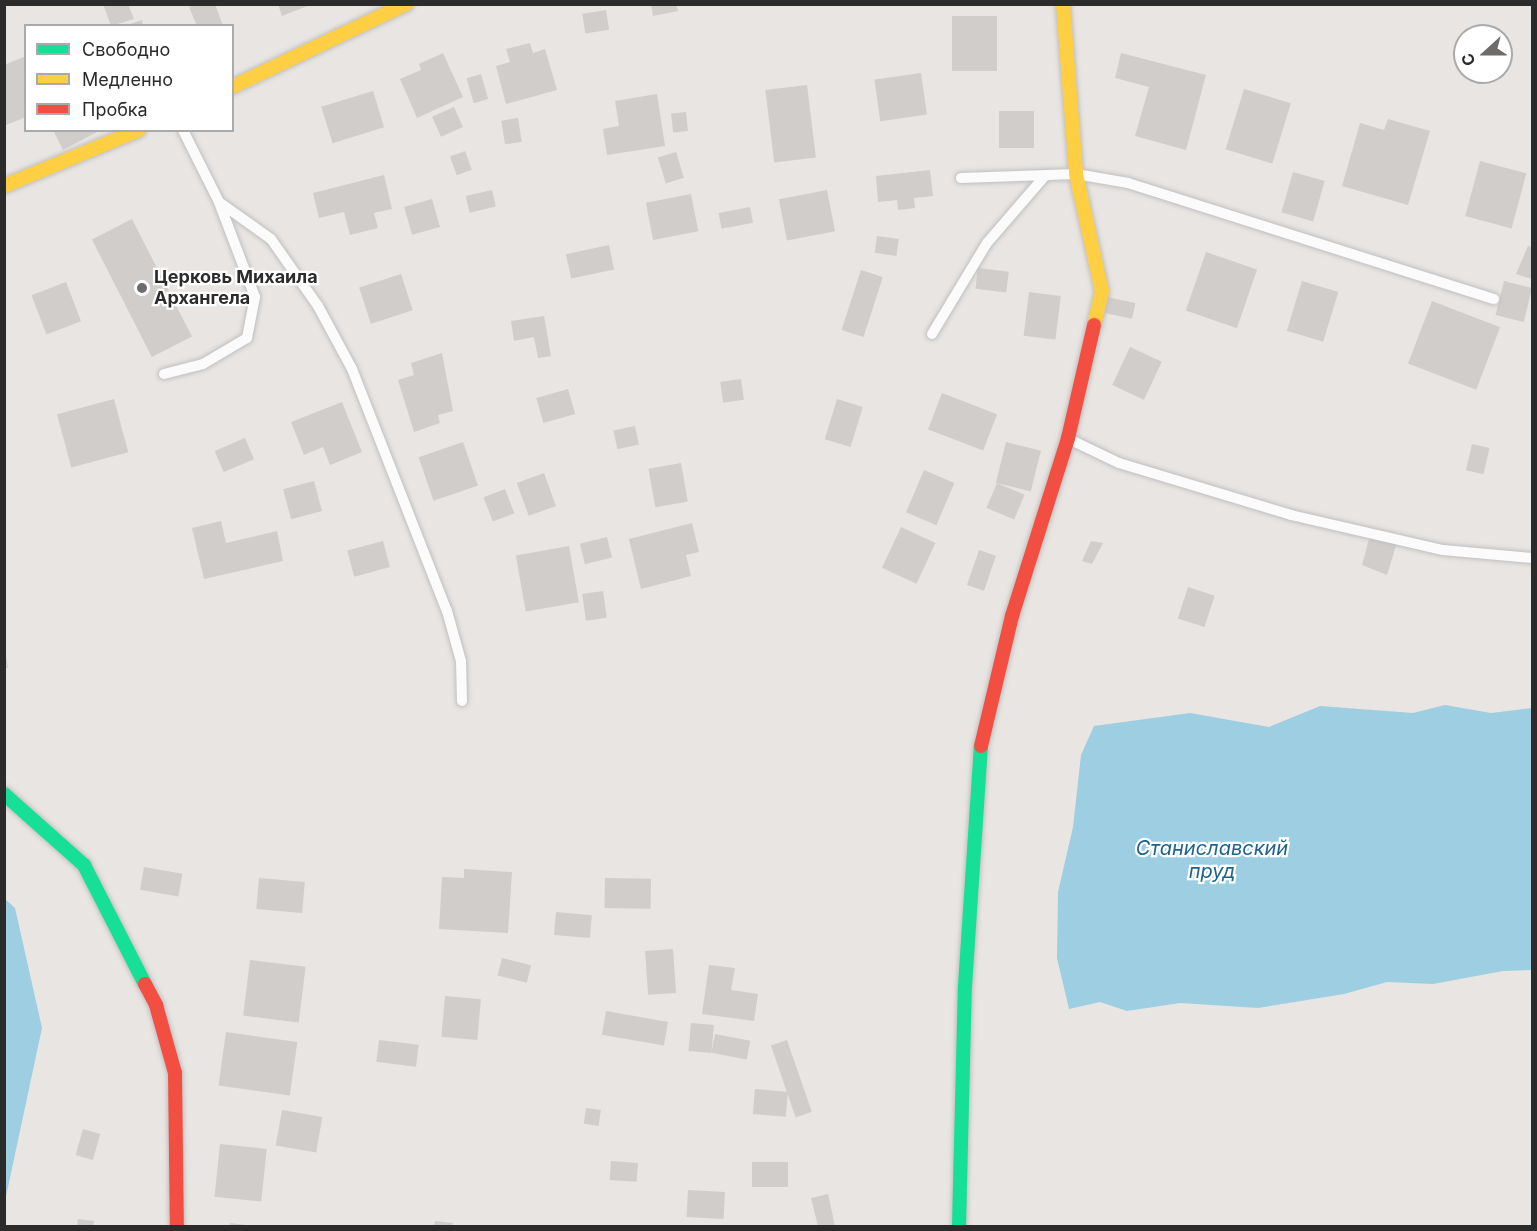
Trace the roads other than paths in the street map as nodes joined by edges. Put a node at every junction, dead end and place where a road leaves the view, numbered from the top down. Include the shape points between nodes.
1 (406, 4) edge
2 (1064, 4) edge
3 (234, 86) edge
4 (135, 132) edge
5 (184, 132) edge
6 (1076, 174) junction
7 (1044, 177) junction
8 (961, 178) dead end
9 (4, 186) edge
10 (219, 202) junction
11 (1494, 299) dead end
12 (932, 334) dead end
13 (164, 374) dead end
14 (1068, 438) junction
15 (1533, 558) edge
16 (462, 701) dead end
17 (4, 794) edge
18 (177, 1227) edge
19 (959, 1227) edge

1 - 3 street
2 - 6 street
4 - 9 street
5 - 10 lane
6 - 7 lane
6 - 11 lane via 1128,183
6 - 14 street via 1102,291
7 - 8 lane
7 - 12 lane via 987,243
10 - 13 lane via 255,297 247,338 203,364
10 - 16 lane via 271,239 318,306 352,369 447,611 461,661
14 - 15 lane via 1119,463 1291,515 1443,550
14 - 19 street via 1012,616 979,753 965,986
17 - 18 street via 84,865 156,1005 176,1073

